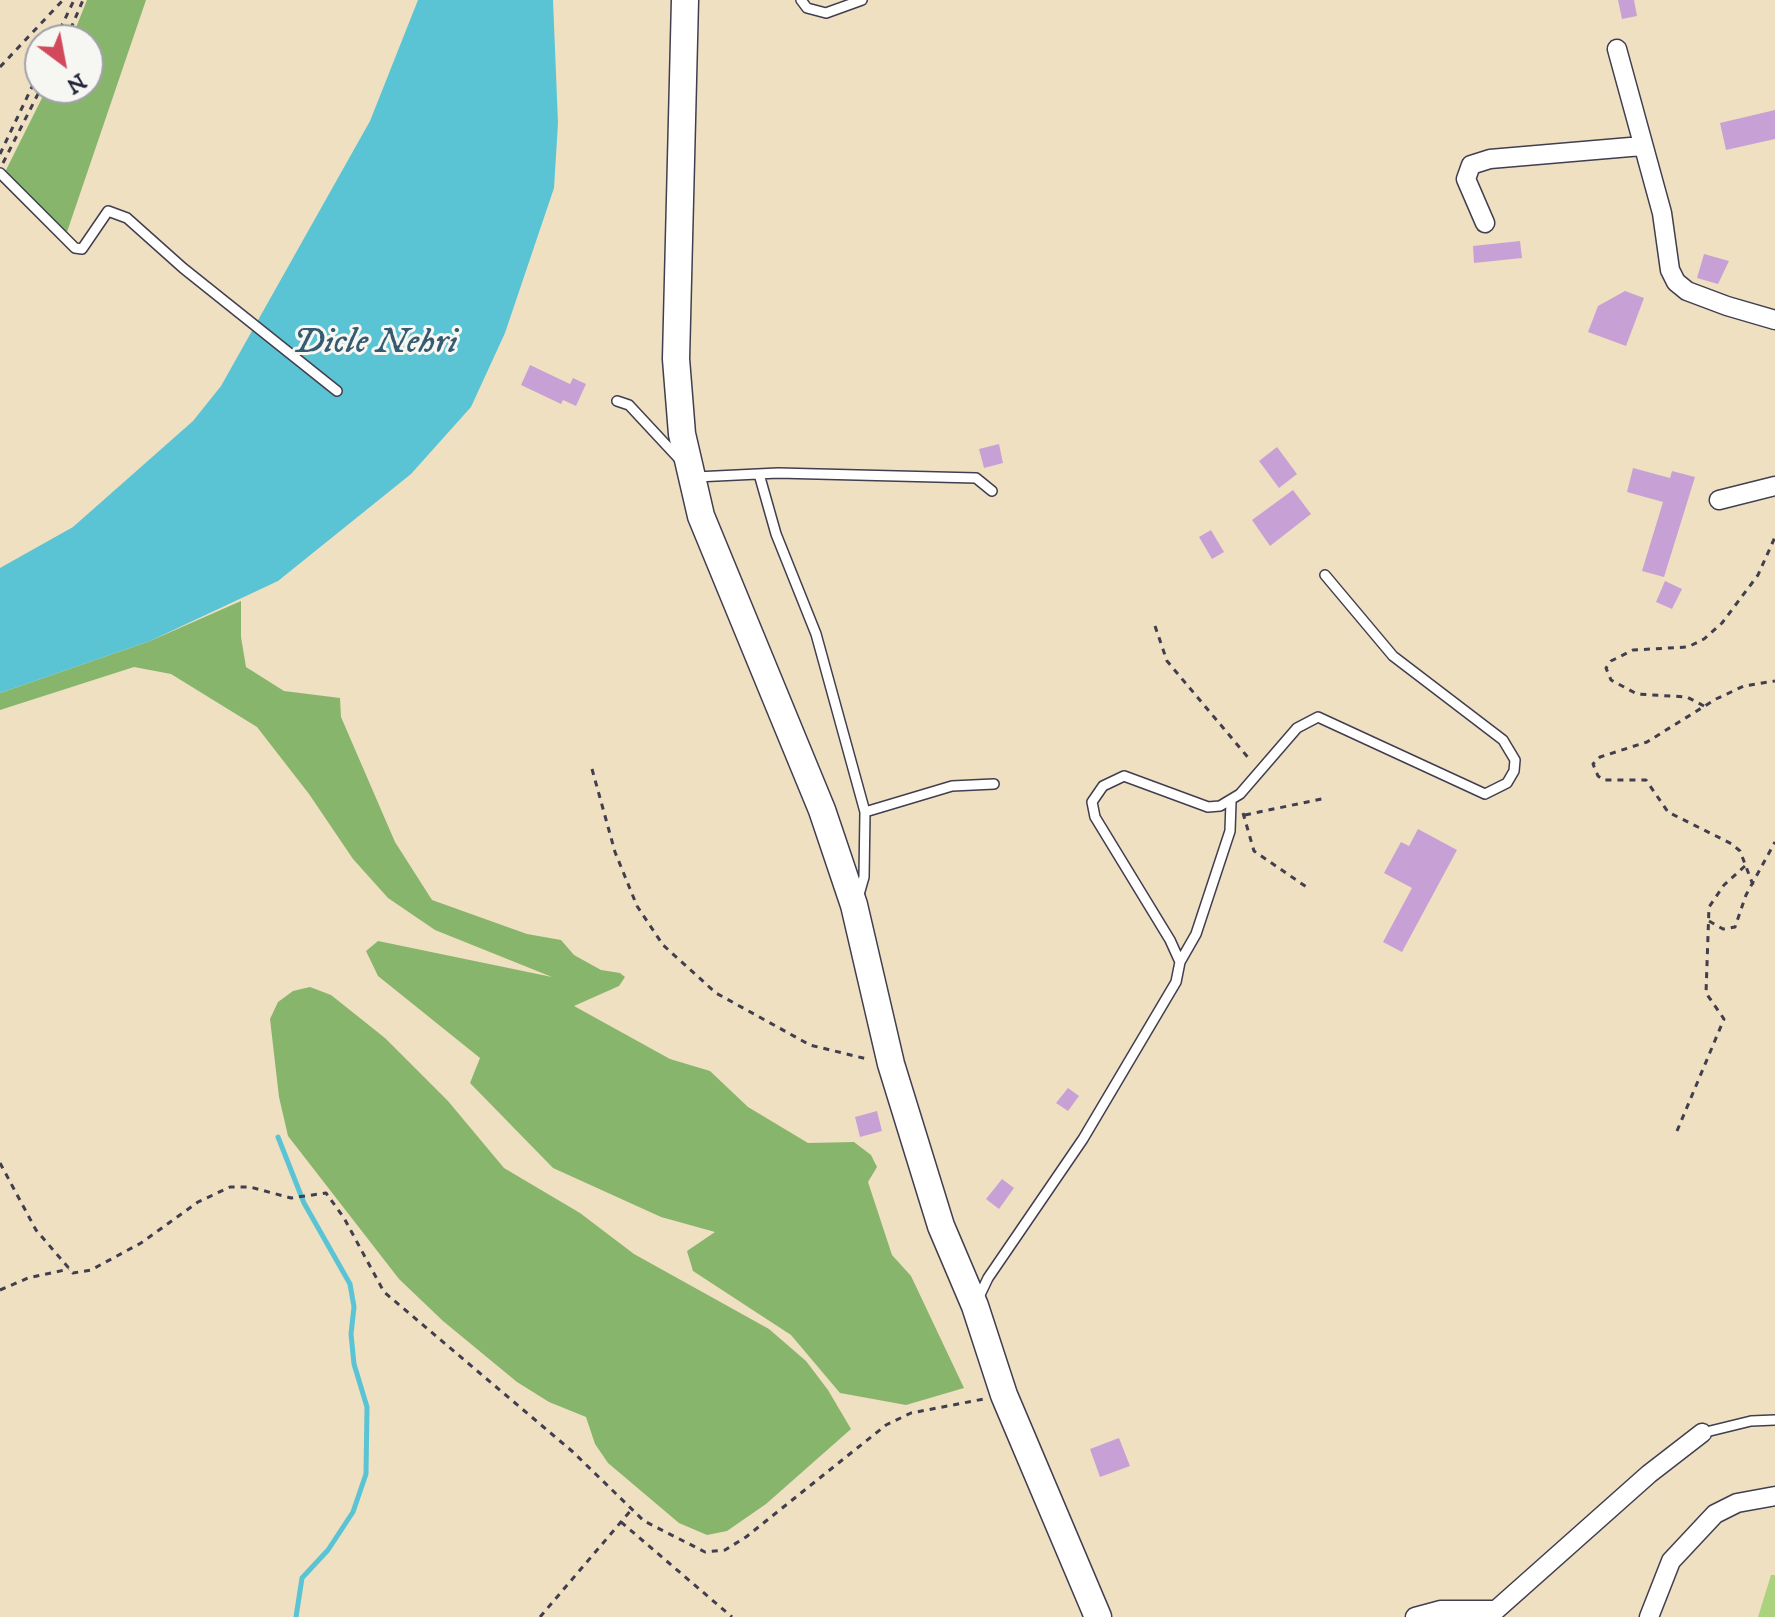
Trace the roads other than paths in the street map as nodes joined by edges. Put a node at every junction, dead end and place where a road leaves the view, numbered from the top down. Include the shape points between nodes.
1 (685, 0) edge
2 (801, 0) edge
3 (862, 0) edge
4 (1617, 49) dead end
5 (1642, 146) junction
6 (0, 171) edge
7 (1485, 223) dead end
8 (1775, 320) edge
9 (337, 391) dead end
10 (617, 401) dead end
11 (691, 473) junction
12 (759, 474) junction
13 (1775, 486) edge
14 (992, 491) dead end
15 (1719, 500) dead end
16 (1325, 575) dead end
17 (994, 784) dead end
18 (1231, 802) junction
19 (865, 812) junction
20 (854, 905) junction
21 (1180, 962) junction
22 (975, 1306) junction
23 (1775, 1420) edge
24 (1702, 1433) joint
25 (1775, 1496) edge
26 (1496, 1614) edge
27 (1098, 1617) edge
28 (1415, 1617) edge
29 (1649, 1617) edge

1 - 11 street via 676,359
2 - 3 lane via 807,8 826,13
4 - 5 street
5 - 7 street via 1471,165 1466,179
5 - 8 street via 1676,282 1687,291
6 - 9 lane via 75,248 82,249 108,211 127,218
10 - 11 lane via 629,405
11 - 12 lane
11 - 20 street via 701,516 822,810
12 - 14 lane via 976,478
12 - 19 lane via 776,534 816,634
13 - 15 street
16 - 18 lane via 1393,656 1503,740 1515,760 1514,771 1507,783 1485,794 1318,717 1297,728
17 - 19 lane via 952,786
18 - 21 lane via 1230,831 1196,934
18 - 21 lane via 1208,807 1124,776 1103,786 1092,802 1095,817
19 - 20 lane via 864,877
20 - 22 street via 891,1064 941,1226
21 - 22 lane via 1176,982 1148,1033 988,1278
22 - 27 street via 1004,1395
23 - 24 lane
24 - 26 street via 1649,1474
25 - 29 street via 1737,1503 1715,1514 1671,1561
26 - 28 street via 1441,1610

